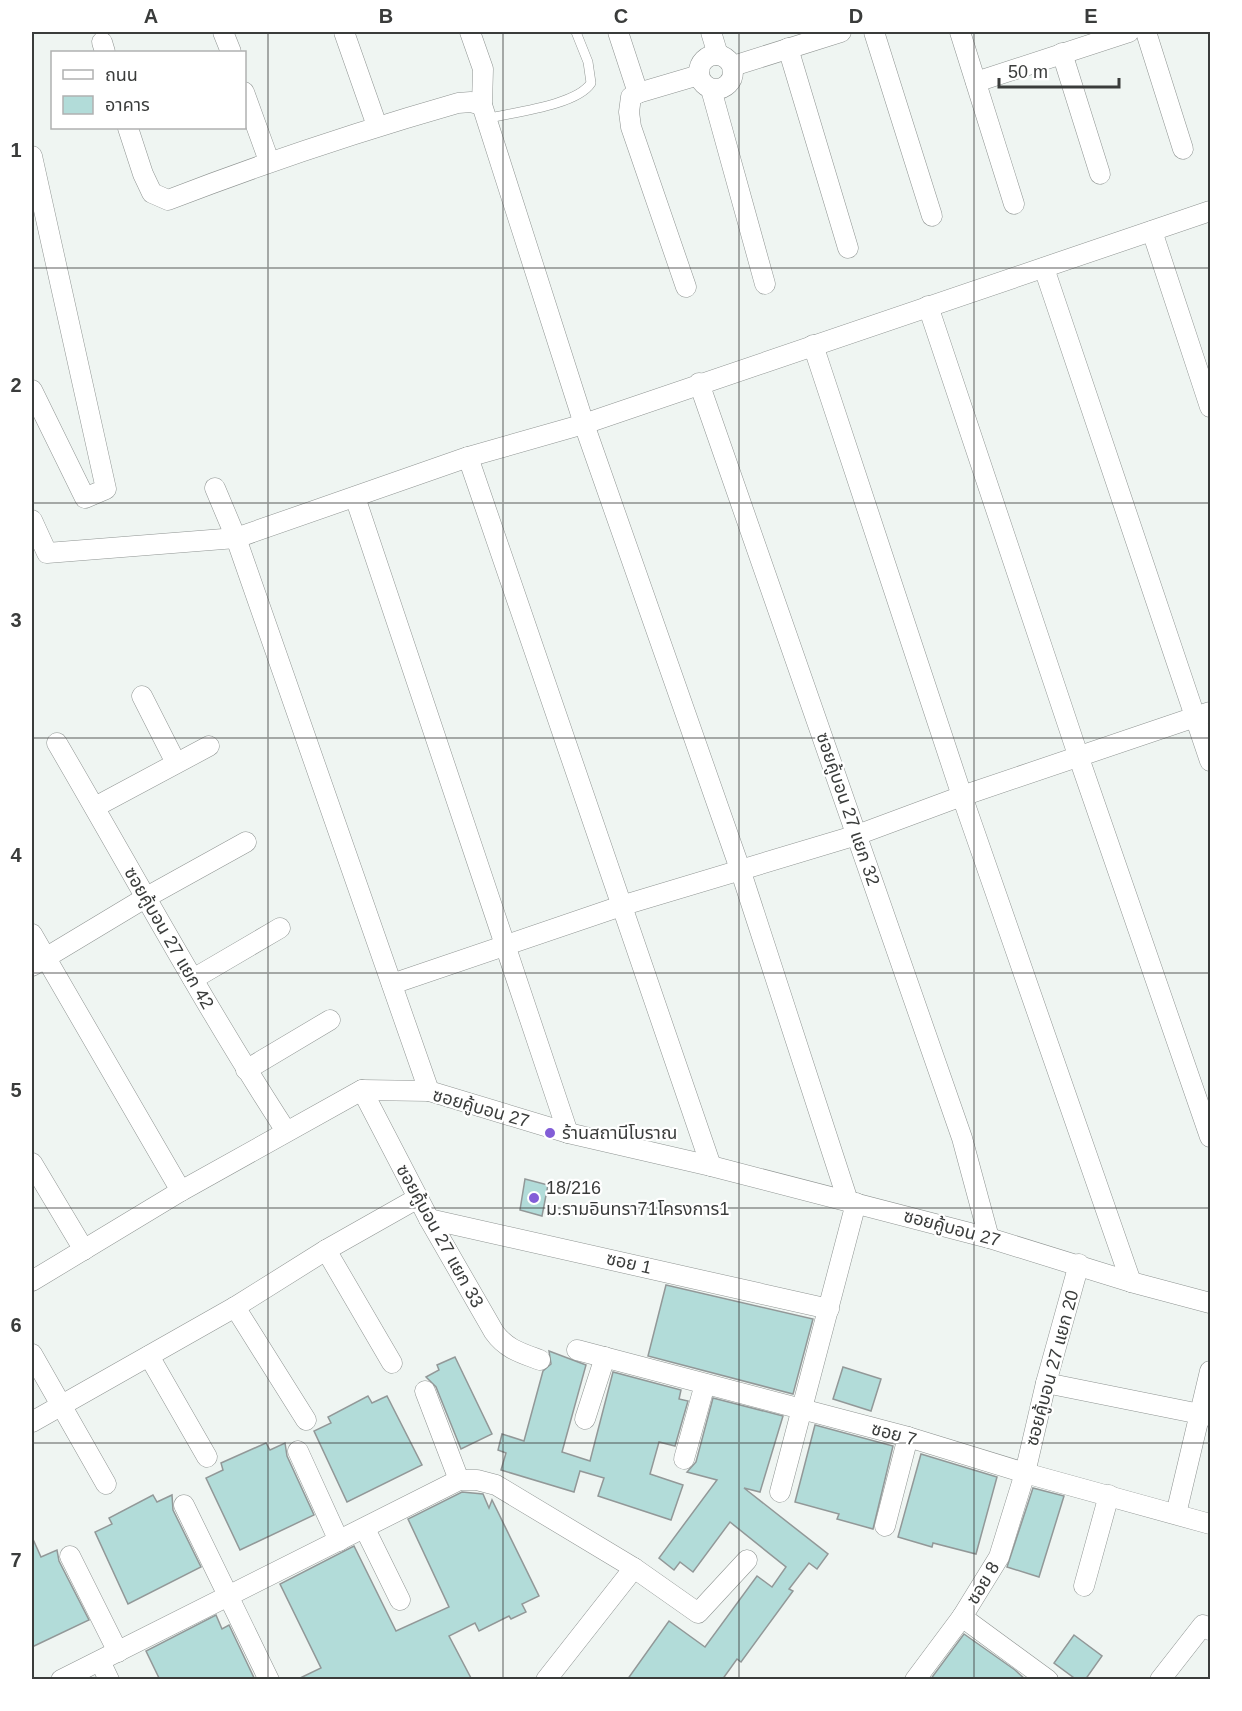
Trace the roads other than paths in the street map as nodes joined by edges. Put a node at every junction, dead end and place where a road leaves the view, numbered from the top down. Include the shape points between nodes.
1 (223, 32) edge
2 (344, 32) edge
3 (470, 32) edge
4 (576, 32) edge
5 (618, 32) edge
6 (711, 32) edge
7 (841, 32) edge
8 (874, 32) edge
9 (960, 32) edge
10 (1129, 32) edge
11 (1146, 32) edge
12 (807, 37) edge
13 (788, 48) junction
14 (231, 51) edge
15 (1062, 53) junction
16 (726, 60) junction
17 (705, 82) junction
18 (976, 82) junction
19 (638, 93) junction
20 (246, 98) edge
21 (486, 112) junction
22 (377, 126) junction
23 (128, 129) edge
24 (1183, 149) dead end
25 (32, 156) edge
26 (269, 161) junction
27 (1100, 174) dead end
28 (1014, 204) dead end
29 (1210, 211) edge
30 (932, 216) dead end
31 (1152, 231) junction
32 (848, 248) dead end
33 (1044, 268) junction
34 (765, 284) dead end
35 (686, 287) dead end
36 (928, 306) junction
37 (813, 345) junction
38 (699, 383) junction
39 (32, 390) edge
40 (1210, 407) edge
41 (584, 424) junction
42 (468, 457) junction
43 (215, 488) dead end
44 (355, 497) junction
45 (32, 520) edge
46 (236, 538) junction
47 (142, 696) dead end
48 (1203, 715) edge
49 (57, 743) dead end
50 (209, 746) dead end
51 (1079, 758) junction
52 (1210, 761) edge
53 (176, 763) junction
54 (962, 796) junction
55 (94, 807) junction
56 (857, 835) junction
57 (246, 842) dead end
58 (740, 869) junction
59 (145, 898) junction
60 (624, 905) junction
61 (280, 928) dead end
62 (32, 934) edge
63 (505, 945) junction
64 (38, 962) edge
65 (193, 979) junction
66 (392, 984) junction
67 (330, 1020) dead end
68 (246, 1070) junction
69 (362, 1090) junction
70 (429, 1092) junction
71 (285, 1131) junction
72 (568, 1133) junction
73 (1210, 1137) edge
74 (32, 1163) edge
75 (711, 1166) junction
76 (181, 1191) junction
77 (418, 1198) junction
78 (852, 1202) junction
79 (429, 1219) junction
80 (989, 1238) junction
81 (84, 1250) junction
82 (326, 1250) junction
83 (1079, 1264) junction
84 (32, 1281) edge
85 (1131, 1282) junction
86 (1210, 1303) edge
87 (235, 1307) junction
88 (830, 1310) junction
89 (577, 1350) dead end
90 (32, 1354) edge
91 (149, 1356) junction
92 (604, 1357) junction
93 (540, 1360) dead end
94 (392, 1363) dead end
95 (1210, 1371) edge
96 (1046, 1383) junction
97 (705, 1384) junction
98 (424, 1391) dead end
99 (61, 1403) junction
100 (803, 1411) junction
101 (1205, 1414) edge
102 (585, 1419) dead end
103 (306, 1420) dead end
104 (32, 1422) edge
105 (908, 1437) junction
106 (298, 1451) dead end
107 (207, 1458) dead end
108 (684, 1459) dead end
109 (1025, 1473) junction
110 (459, 1480) junction
111 (106, 1484) dead end
112 (780, 1492) dead end
113 (1109, 1495) junction
114 (184, 1505) dead end
115 (1176, 1514) junction
116 (1210, 1524) edge
117 (885, 1526) dead end
118 (365, 1529) junction
119 (339, 1541) junction
120 (70, 1556) dead end
121 (747, 1560) dead end
122 (634, 1568) junction
123 (1084, 1586) dead end
124 (230, 1596) junction
125 (400, 1600) dead end
126 (962, 1617) junction
127 (1208, 1624) edge
128 (118, 1652) junction
129 (100, 1660) junction
130 (62, 1680) edge
131 (109, 1680) edge
132 (269, 1680) edge
133 (546, 1680) edge
134 (915, 1680) edge
135 (1048, 1680) edge
136 (1160, 1680) edge

1 - 14 street
2 - 22 street
3 - 21 street via 483,69
4 - 21 lane via 588,62 591,83 586,91 568,99
5 - 19 street
6 - 16 street
7 - 12 street
8 - 30 street
9 - 18 street
10 - 15 street
11 - 24 street
12 - 13 street
13 - 16 street
13 - 32 street
15 - 18 street
15 - 27 street
16 - 17 street via 706,58 702,63
16 - 17 street via 734,73 729,84 724,88
17 - 19 street
17 - 34 street
18 - 28 street
19 - 35 street via 628,103 631,127
20 - 26 street
21 - 22 street via 471,102 458,103
21 - 41 street
22 - 26 street
23 - 26 street via 152,192 168,200
25 - 39 street via 106,489 85,498
29 - 31 street
31 - 33 street
31 - 40 street
33 - 36 street
33 - 48 street
36 - 37 street
36 - 51 street
37 - 38 street
37 - 54 street
38 - 41 street
38 - 56 street, ซอยคู้บอน 27 แยก 32
41 - 42 street
41 - 58 street
42 - 44 street
42 - 60 street
43 - 46 street
44 - 46 street
44 - 63 street
45 - 46 street via 47,553
46 - 66 street
47 - 53 street
48 - 51 street
48 - 52 street
49 - 55 street, ซอยคู้บอน 27 แยก 42
50 - 53 street
51 - 54 street
51 - 73 street
53 - 55 street
54 - 56 street
54 - 85 street
55 - 59 street, ซอยคู้บอน 27 แยก 42
56 - 58 street
56 - 80 street, ซอยคู้บอน 27 แยก 32 via 962,1138
57 - 59 street
58 - 60 street
58 - 78 street
59 - 64 street
59 - 65 street, ซอยคู้บอน 27 แยก 42
60 - 63 street
60 - 75 street
61 - 65 street
62 - 64 street
63 - 66 street
63 - 72 street
64 - 76 street
65 - 68 street, ซอยคู้บอน 27 แยก 42
66 - 70 street
67 - 68 street
68 - 71 street, ซอยคู้บอน 27 แยก 42
69 - 70 street, ซอยคู้บอน 27
69 - 71 street, ซอยคู้บอน 27
69 - 77 street, ซอยคู้บอน 27 แยก 33
70 - 72 street, ซอยคู้บอน 27
71 - 76 street, ซอยคู้บอน 27
72 - 75 street, ซอยคู้บอน 27
74 - 81 street
75 - 78 street, ซอยคู้บอน 27
76 - 81 street, ซอยคู้บอน 27
77 - 79 street, ซอยคู้บอน 27 แยก 33
77 - 82 street
78 - 80 street, ซอยคู้บอน 27
78 - 88 street
79 - 88 street, ซอย 1
79 - 93 street, ซอยคู้บอน 27 แยก 33 via 501,1343
80 - 83 street, ซอยคู้บอน 27
81 - 84 street, ซอยคู้บอน 27
82 - 87 street
82 - 94 street
83 - 85 street, ซอยคู้บอน 27
83 - 96 street, ซอยคู้บอน 27 แยก 20
85 - 86 street, ซอยคู้บอน 27
87 - 91 street
87 - 103 street
88 - 100 street
89 - 92 street, ซอย 7
90 - 99 street
91 - 99 street
91 - 107 street
92 - 97 street, ซอย 7
92 - 102 street
95 - 101 street
96 - 101 street
96 - 109 street, ซอยคู้บอน 27 แยก 20
97 - 100 street, ซอย 7
97 - 108 street
98 - 110 street
99 - 104 street
99 - 111 street
100 - 105 street, ซอย 7
100 - 112 street
101 - 115 street
105 - 109 street, ซอย 7
105 - 117 street
106 - 119 street
109 - 113 street, ซอย 7
109 - 126 street, ซอย 8 via 999,1557
110 - 118 street
110 - 122 street via 496,1485
113 - 115 street, ซอย 7
113 - 123 street
114 - 124 street
115 - 116 street, ซอย 7
118 - 119 street
118 - 125 street
119 - 124 street
120 - 128 street
121 - 122 street via 698,1613
122 - 133 street
124 - 128 street
124 - 132 street
126 - 134 street, ซอย 8
126 - 135 street
127 - 136 street
128 - 129 street
129 - 130 street
129 - 131 street

